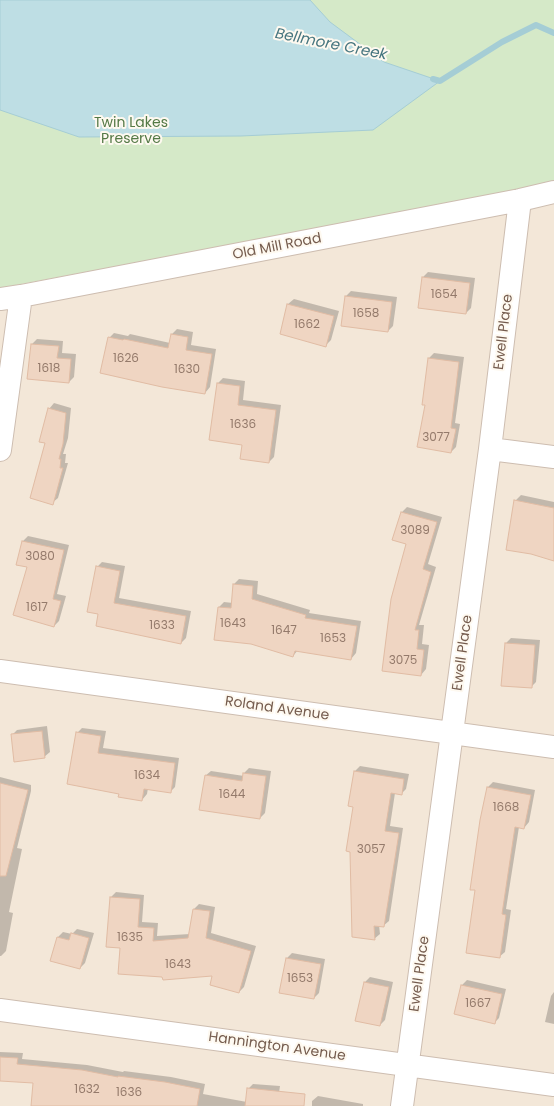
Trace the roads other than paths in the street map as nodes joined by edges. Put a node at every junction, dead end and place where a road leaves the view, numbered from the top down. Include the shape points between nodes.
1 (554, 192) edge
2 (520, 200) junction
3 (21, 296) junction
4 (0, 299) edge
5 (490, 449) junction
6 (0, 450) edge
7 (554, 458) edge
8 (0, 671) edge
9 (452, 733) junction
10 (554, 747) edge
11 (0, 1010) edge
12 (408, 1065) junction
13 (554, 1085) edge
14 (402, 1106) edge

1 - 2 street, Old Mill Road
2 - 3 street, Old Mill Road
2 - 5 street, Ewell Place
3 - 4 street, Old Mill Road
3 - 6 street
5 - 7 street
5 - 9 street, Ewell Place
8 - 9 street, Roland Avenue
9 - 10 street, Roland Avenue
9 - 12 street, Ewell Place
11 - 12 street, Hannington Avenue
12 - 13 street, Hannington Avenue
12 - 14 street, Ewell Place

